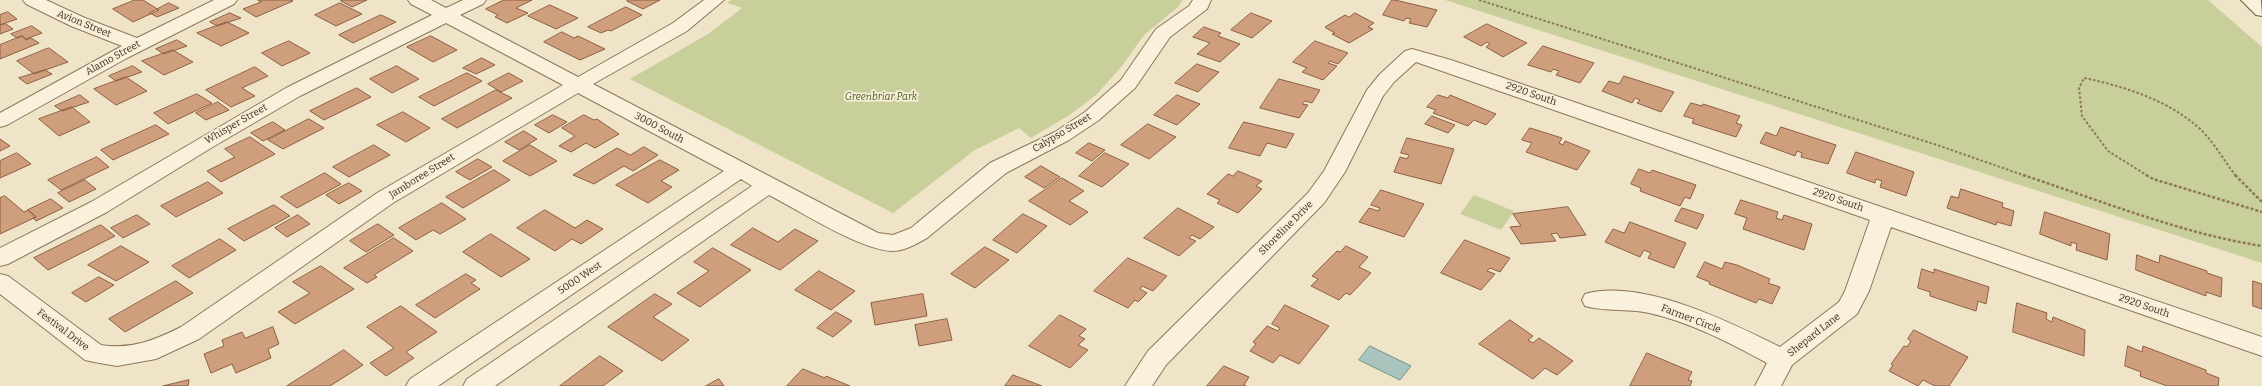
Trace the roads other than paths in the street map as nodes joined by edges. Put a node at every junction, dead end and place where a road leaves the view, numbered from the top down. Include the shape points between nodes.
1 (32, 0) edge
2 (228, 0) edge
3 (417, 0) edge
4 (477, 0) edge
5 (715, 0) edge
6 (2250, 0) edge
7 (1201, 2) edge
8 (2262, 11) edge
9 (445, 15) junction
10 (138, 45) junction
11 (1412, 55) joint
12 (578, 85) junction
13 (0, 121) edge
14 (740, 170) junction
15 (768, 185) junction
16 (1883, 216) junction
17 (904, 241) joint
18 (0, 258) edge
19 (0, 282) edge
20 (1594, 300) dead end
21 (2262, 347) edge
22 (133, 355) joint
23 (1782, 359) junction
24 (419, 386) edge
25 (476, 386) edge
26 (1138, 386) edge
27 (1768, 386) edge

1 - 10 street, Avion Street via 78,22
2 - 10 street, Alamo Street
3 - 9 street, 3000 South
4 - 9 street, Whisper Street
5 - 12 street, Jamboree Street via 680,27
6 - 8 street
7 - 17 street, Calypso Street via 1163,33 1128,84 1092,116 1062,136 998,168 919,233
9 - 12 street, 3000 South
9 - 18 street, Whisper Street via 293,92 99,207
10 - 13 street, Alamo Street
11 - 16 street, 2920 South
11 - 26 street, Shoreline Drive via 1374,94 1334,172 1316,198 1157,358
12 - 14 street, 3000 South
12 - 22 street, Jamboree Street via 379,202 180,339 156,350
14 - 15 street, 3000 South
14 - 24 street, 5000 West
15 - 17 street, 3000 South via 873,240 884,243
15 - 25 street
16 - 21 street, 2920 South
16 - 23 street, Shepard Lane via 1858,291 1848,308
19 - 22 street, Festival Drive via 94,353 117,357
20 - 23 street, Farmer Circle via 1632,300 1669,310 1750,342
23 - 27 street, Shepard Lane

